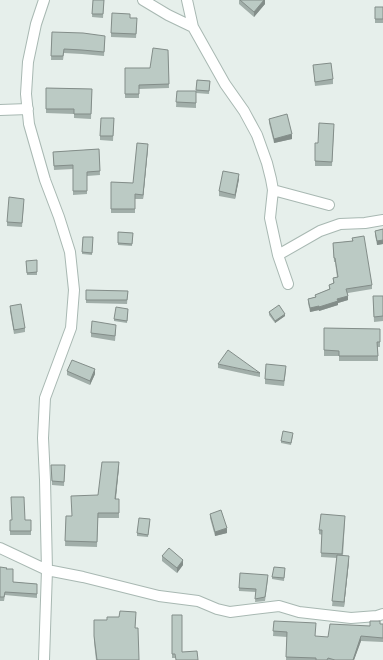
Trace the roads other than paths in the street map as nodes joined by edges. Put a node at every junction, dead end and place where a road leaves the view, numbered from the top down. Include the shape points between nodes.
1 (44, 0) edge
2 (143, 0) edge
3 (187, 0) edge
4 (193, 27) junction
5 (28, 109) junction
6 (0, 110) edge
7 (273, 190) junction
8 (329, 205) dead end
9 (383, 220) edge
10 (278, 255) junction
11 (288, 284) dead end
12 (0, 548) edge
13 (47, 570) junction
14 (383, 614) edge
15 (44, 660) edge

1 - 5 street via 28,62
2 - 4 street
3 - 4 street
4 - 7 street via 257,135
5 - 6 street
5 - 13 street via 45,180 70,252 74,290 71,328 45,398 43,438
7 - 8 street
7 - 10 street via 270,218
9 - 10 street via 340,224 320,231
10 - 11 street
12 - 13 street
13 - 14 street via 158,596 198,601 230,612 279,606 299,612 351,618
13 - 15 street

